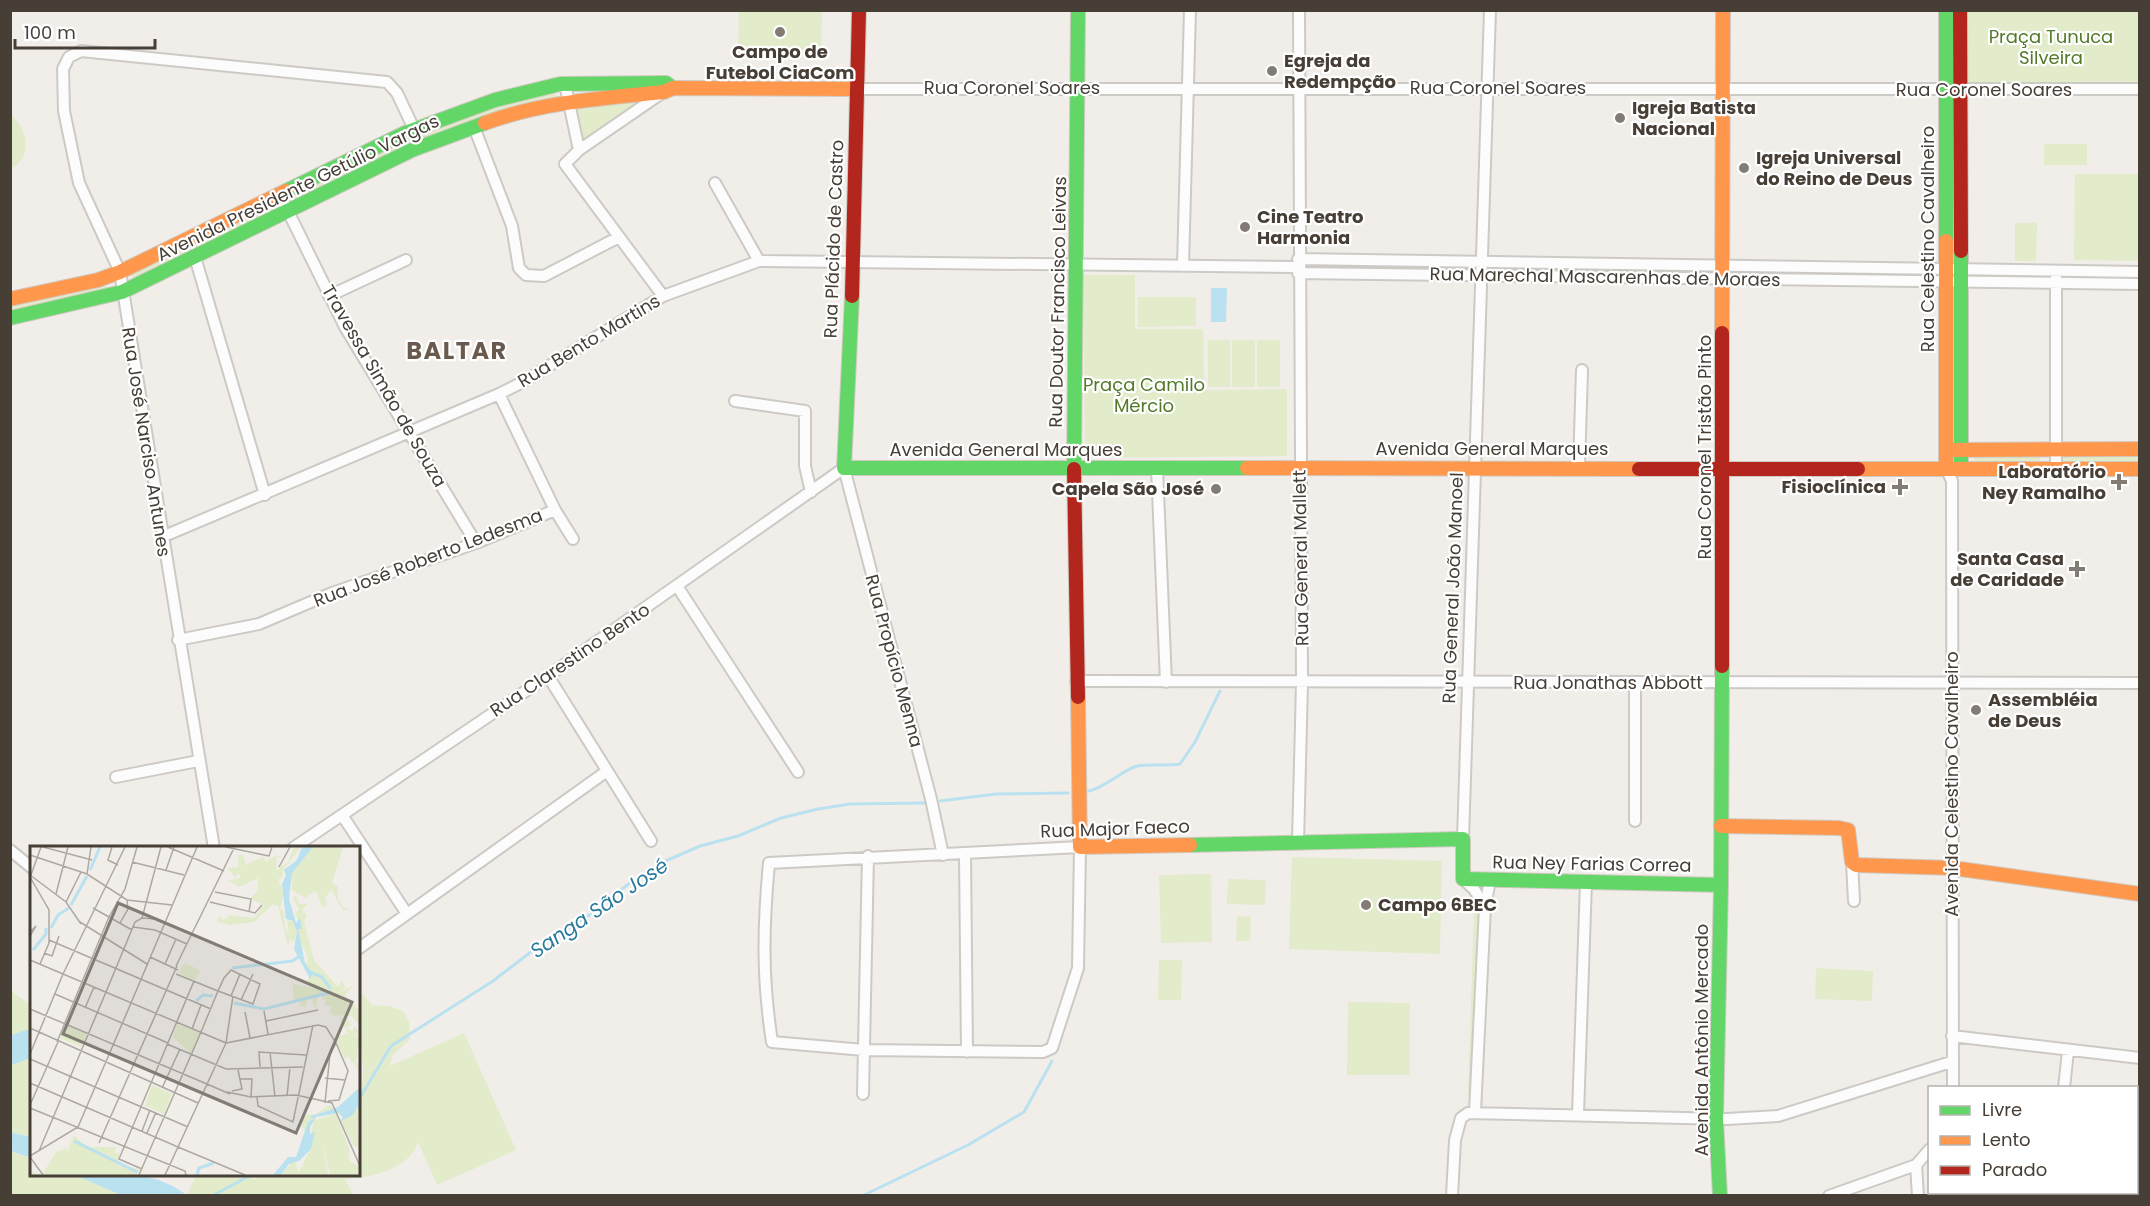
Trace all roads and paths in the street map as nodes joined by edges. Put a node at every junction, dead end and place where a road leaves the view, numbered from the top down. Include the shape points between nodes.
1 (859, 10) edge
2 (1078, 10) edge
3 (1190, 10) edge
4 (1299, 10) edge
5 (1490, 10) edge
6 (1723, 10) edge
7 (1946, 10) edge
8 (1960, 10) edge
9 (565, 84) junction
10 (667, 88) junction
11 (1077, 88) junction
12 (1188, 88) junction
13 (1299, 88) junction
14 (1489, 88) junction
15 (1724, 88) junction
16 (856, 89) junction
17 (2139, 89) edge
18 (1953, 90) junction
19 (567, 102) junction
20 (474, 127) junction
21 (416, 129) junction
22 (422, 146) junction
23 (579, 150) junction
24 (715, 183) dead end
25 (280, 195) junction
26 (288, 212) junction
27 (619, 237) junction
28 (195, 257) junction
29 (406, 260) dead end
30 (759, 261) junction
31 (1483, 262) junction
32 (853, 263) junction
33 (1077, 265) junction
34 (1183, 266) junction
35 (1298, 266) junction
36 (2056, 271) junction
37 (120, 272) junction
38 (1723, 272) junction
39 (2139, 272) edge
40 (1482, 275) junction
41 (1954, 276) junction
42 (2056, 283) junction
43 (2139, 284) edge
44 (122, 292) junction
45 (329, 296) junction
46 (663, 296) junction
47 (10, 299) edge
48 (10, 318) edge
49 (1582, 370) dead end
50 (499, 394) junction
51 (735, 401) dead end
52 (409, 430) junction
53 (2139, 449) edge
54 (1945, 450) junction
55 (1961, 450) junction
56 (2056, 450) junction
57 (1074, 467) junction
58 (1300, 467) junction
59 (1475, 467) junction
60 (1579, 467) junction
61 (1723, 467) junction
62 (844, 468) junction
63 (1157, 468) junction
64 (1946, 468) junction
65 (1961, 468) junction
66 (2056, 469) junction
67 (2139, 469) edge
68 (1952, 481) junction
69 (811, 492) junction
70 (265, 495) junction
71 (555, 510) junction
72 (162, 537) junction
73 (573, 539) dead end
74 (476, 543) junction
75 (677, 586) junction
76 (178, 640) junction
77 (548, 676) junction
78 (1076, 681) junction
79 (1166, 682) junction
80 (1302, 683) junction
81 (1468, 683) junction
82 (1635, 683) junction
83 (1722, 683) junction
84 (1951, 683) junction
85 (2139, 683) edge
86 (198, 761) junction
87 (607, 771) junction
88 (798, 772) dead end
89 (116, 777) dead end
90 (342, 815) junction
91 (1635, 821) dead end
92 (1721, 826) junction
93 (1463, 839) junction
94 (651, 841) dead end
95 (1298, 842) junction
96 (214, 846) edge
97 (296, 846) edge
98 (1080, 847) junction
99 (10, 850) edge
100 (965, 854) junction
101 (943, 855) junction
102 (868, 856) junction
103 (1852, 862) junction
104 (30, 866) edge
105 (1953, 868) junction
106 (1463, 879) junction
107 (1490, 880) junction
108 (1586, 882) junction
109 (1721, 885) junction
110 (2139, 894) edge
111 (1854, 901) dead end
112 (1485, 907) junction
113 (407, 914) junction
114 (360, 948) edge
115 (1952, 1036) junction
116 (864, 1050) junction
117 (2068, 1051) junction
118 (967, 1052) junction
119 (2139, 1058) edge
120 (1951, 1062) junction
121 (1953, 1086) edge
122 (2064, 1086) edge
123 (863, 1094) dead end
124 (1475, 1112) junction
125 (1578, 1114) junction
126 (1716, 1119) junction
127 (1928, 1150) edge
128 (1916, 1165) junction
129 (1452, 1196) edge
130 (1720, 1196) edge
131 (1828, 1196) edge
132 (1918, 1196) edge

1 - 16 main road, Rua Plácido de Castro
2 - 11 main road, Rua Doutor Francisco Leivas
3 - 12 street
4 - 13 street, Rua General Mallett
5 - 14 street, Rua General João Manoel
6 - 15 main road, Rua Coronel Tristão Pinto
7 - 18 main road, Rua Celestino Cavalheiro
8 - 18 main road, Rua Celestino Cavalheiro
9 - 10 main road, Avenida Presidente Getúlio Vargas
9 - 19 street
9 - 21 main road, Avenida Presidente Getúlio Vargas via 495,100
10 - 16 main road, Avenida Presidente Getúlio Vargas
10 - 19 main road, Avenida Presidente Getúlio Vargas
10 - 23 street
11 - 12 street, Rua Coronel Soares
11 - 16 street, Rua Coronel Soares
11 - 33 main road, Rua Doutor Francisco Leivas
12 - 13 street, Rua Coronel Soares
12 - 34 street
13 - 14 street, Rua Coronel Soares
13 - 35 street, Rua General Mallett
14 - 15 street, Rua Coronel Soares
14 - 31 street, Rua General João Manoel
15 - 18 street, Rua Coronel Soares
15 - 38 main road, Rua Coronel Tristão Pinto
16 - 32 main road, Rua Plácido de Castro
17 - 18 street, Rua Coronel Soares
18 - 41 main road, Rua Celestino Cavalheiro
19 - 20 main road, Avenida Presidente Getúlio Vargas
19 - 23 street
20 - 22 main road, Avenida Presidente Getúlio Vargas
20 - 27 street via 512,226 519,268 526,275 544,276
21 - 22 street
21 - 25 main road, Avenida Presidente Getúlio Vargas
21 - 37 street, Rua José Narciso Antunes via 387,82 81,51 69,57 63,69 64,111 79,183
22 - 26 main road, Avenida Presidente Getúlio Vargas
23 - 27 street via 565,164
24 - 30 street
25 - 26 street, Travessa Simão de Souza
25 - 37 main road, Avenida Presidente Getúlio Vargas
26 - 28 main road, Avenida Presidente Getúlio Vargas
26 - 45 street, Travessa Simão de Souza
27 - 46 street
28 - 44 main road, Avenida Presidente Getúlio Vargas
28 - 70 street
29 - 45 street
30 - 32 street, Rua Bento Martins
30 - 46 street, Rua Bento Martins
31 - 35 street, Rua Marechal Mascarenhas de Moraes
31 - 38 street, Rua Marechal Mascarenhas de Moraes
31 - 40 street, Rua General João Manoel
32 - 33 street, Rua Bento Martins
32 - 62 main road, Rua Plácido de Castro
33 - 34 street, Rua Marechal Mascarenhas de Moraes
33 - 57 main road, Rua Doutor Francisco Leivas
34 - 35 street, Rua Marechal Mascarenhas de Moraes
35 - 40 street, Rua Marechal Mascarenhas de Moraes
35 - 58 street, Rua General Mallett
36 - 39 street, Rua Marechal Mascarenhas de Moraes
36 - 41 street, Rua Marechal Mascarenhas de Moraes
36 - 42 street
37 - 44 street, Rua José Narciso Antunes
37 - 47 main road, Avenida Presidente Getúlio Vargas
38 - 40 street, Rua Marechal Mascarenhas de Moraes
38 - 41 street, Rua Marechal Mascarenhas de Moraes
38 - 61 main road, Rua Coronel Tristão Pinto
40 - 59 street, Rua General João Manoel
41 - 42 street, Rua Marechal Mascarenhas de Moraes
41 - 54 main road, Rua Celestino Cavalheiro
41 - 55 main road, Rua Celestino Cavalheiro
42 - 43 street, Rua Marechal Mascarenhas de Moraes
42 - 56 street
44 - 48 main road, Avenida Presidente Getúlio Vargas
44 - 72 street, Rua José Narciso Antunes
45 - 52 street, Travessa Simão de Souza
46 - 50 street, Rua Bento Martins
49 - 60 street
50 - 52 street, Rua Bento Martins
50 - 71 street, Rua José Roberto Ledesma
51 - 69 street via 804,411 805,466
52 - 70 street, Rua Bento Martins
52 - 74 street, Travessa Simão de Souza
53 - 56 main road
54 - 55 main road
54 - 64 main road, Rua Celestino Cavalheiro
55 - 56 main road
55 - 65 main road, Rua Celestino Cavalheiro
56 - 66 street
57 - 62 main road, Avenida General Marques
57 - 63 main road, Avenida General Marques
57 - 78 main road, Rua Doutor Francisco Leivas
58 - 59 main road, Avenida General Marques
58 - 63 main road, Avenida General Marques
58 - 80 street, Rua General Mallett
59 - 60 main road, Avenida General Marques
59 - 81 street, Rua General João Manoel
60 - 61 main road, Avenida General Marques
61 - 64 main road, Avenida General Marques
61 - 83 main road, Rua Coronel Tristão Pinto
62 - 69 street, Rua Clarestino Bento
62 - 101 street, Rua Propício Menna
63 - 79 street
64 - 65 main road, Avenida General Marques
64 - 68 street, Avenida Celestino Cavalheiro
65 - 66 main road, Avenida General Marques
65 - 68 street
66 - 67 main road, Avenida General Marques
68 - 84 street, Avenida Celestino Cavalheiro
69 - 75 street, Rua Clarestino Bento
70 - 72 street, Rua Bento Martins
71 - 73 street
71 - 74 street, Rua José Roberto Ledesma
72 - 76 street, Rua José Narciso Antunes
74 - 76 street, Rua José Roberto Ledesma via 332,593 259,624
75 - 77 street, Rua Clarestino Bento
75 - 88 street
76 - 86 street, Rua José Narciso Antunes
77 - 87 street
77 - 90 street, Rua Clarestino Bento
78 - 79 street, Rua Jonathas Abbott
78 - 98 main road, Rua Doutor Francisco Leivas
79 - 80 street, Rua Jonathas Abbott
80 - 81 street, Rua Jonathas Abbott
80 - 95 street, Rua General Mallett
81 - 82 street, Rua Jonathas Abbott
81 - 93 street, Rua General João Manoel
82 - 83 street, Rua Jonathas Abbott
82 - 91 street
83 - 84 street, Rua Jonathas Abbott
83 - 92 main road, Rua Coronel Tristão Pinto
84 - 85 street, Rua Jonathas Abbott
84 - 105 street, Avenida Celestino Cavalheiro
86 - 89 street
86 - 96 street, Rua José Narciso Antunes
87 - 94 street
87 - 113 street
90 - 97 street, Rua Clarestino Bento
90 - 113 street
92 - 103 main road via 1848,830
92 - 109 main road, Rua Coronel Tristão Pinto
93 - 95 main road, Rua Major Faeco
93 - 106 main road, Rua General João Manoel
95 - 98 main road, Rua Major Faeco
98 - 100 street, Rua Major Faeco
98 - 118 street via 1078,968 1052,1048 1043,1052
99 - 104 street
100 - 101 street, Rua Major Faeco
100 - 118 street
101 - 102 street, Rua Major Faeco
102 - 116 street
102 - 116 street, Rua Major Faeco via 769,862 763,928 764,991 772,1042
103 - 105 main road
103 - 111 street
105 - 110 main road
105 - 115 street, Avenida Celestino Cavalheiro
106 - 107 main road, Rua Ney Farias Correa
106 - 112 street
107 - 108 main road, Rua Ney Farias Correa
107 - 112 street
108 - 109 main road, Rua Ney Farias Correa
108 - 125 street
109 - 126 main road, Avenida Antônio Mercado
112 - 124 street
113 - 114 street
115 - 117 street
115 - 120 street, Avenida Celestino Cavalheiro
116 - 118 street
116 - 123 street
117 - 119 street
117 - 122 street
120 - 121 street, Avenida Celestino Cavalheiro
120 - 126 street via 1778,1116
124 - 125 street
124 - 129 street via 1461,1118 1455,1140
125 - 126 street
126 - 130 main road, Avenida Antônio Mercado
127 - 128 street
128 - 131 street
128 - 132 street

